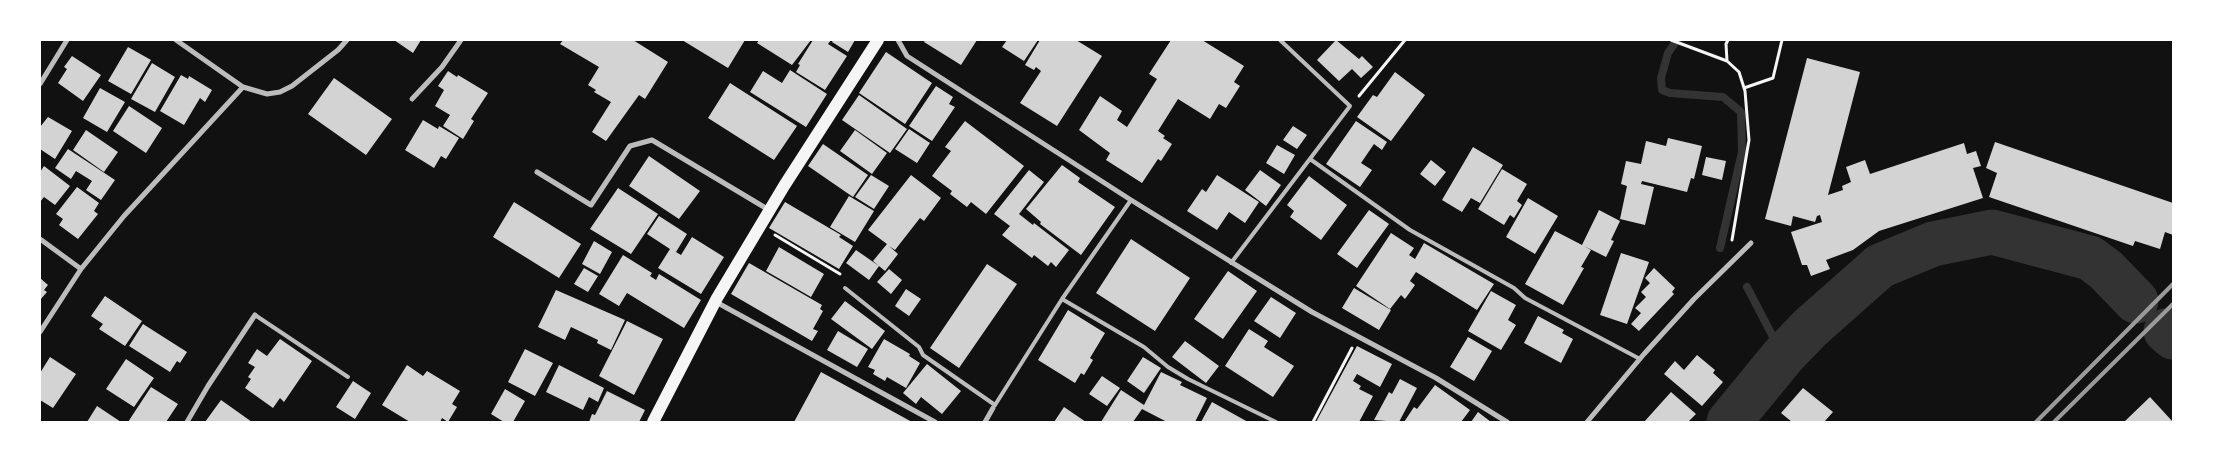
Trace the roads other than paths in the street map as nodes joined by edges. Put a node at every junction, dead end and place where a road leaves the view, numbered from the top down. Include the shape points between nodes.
1 (67, 40) edge
2 (176, 40) edge
3 (347, 40) edge
4 (461, 40) edge
5 (878, 40) edge
6 (898, 40) edge
7 (1280, 40) edge
8 (40, 84) edge
9 (243, 87) junction
10 (412, 99) dead end
11 (1310, 159) junction
12 (538, 172) dead end
13 (1131, 200) junction
14 (769, 211) junction
15 (40, 239) edge
16 (1751, 243) dead end
17 (1232, 263) junction
18 (82, 269) junction
19 (845, 288) road end
20 (1062, 299) junction
21 (716, 301) junction
22 (255, 315) joint
23 (40, 332) edge
24 (1640, 359) junction
25 (348, 377) dead end
26 (994, 406) junction
27 (187, 422) edge
28 (654, 422) edge
29 (935, 422) edge
30 (985, 422) edge
31 (1276, 422) edge
32 (1507, 422) edge
33 (1588, 422) edge

1 - 8 street
2 - 9 street
3 - 9 street via 292,86 280,92 267,94
4 - 10 street via 442,67
5 - 14 main road
6 - 13 street via 907,56
7 - 11 lane via 1350,106
9 - 18 street via 124,216
11 - 17 lane
11 - 24 lane via 1410,230 1514,288 1525,298
12 - 14 street via 592,205 630,146 652,140
13 - 17 street
13 - 20 lane
14 - 21 main road
15 - 18 street
16 - 24 street
17 - 32 street via 1312,312 1436,378
18 - 23 street
19 - 26 lane via 919,347 923,355
20 - 26 lane
20 - 31 lane via 1144,347 1188,379
21 - 28 main road
21 - 29 street
22 - 25 lane
22 - 27 street
24 - 33 street
26 - 30 street

